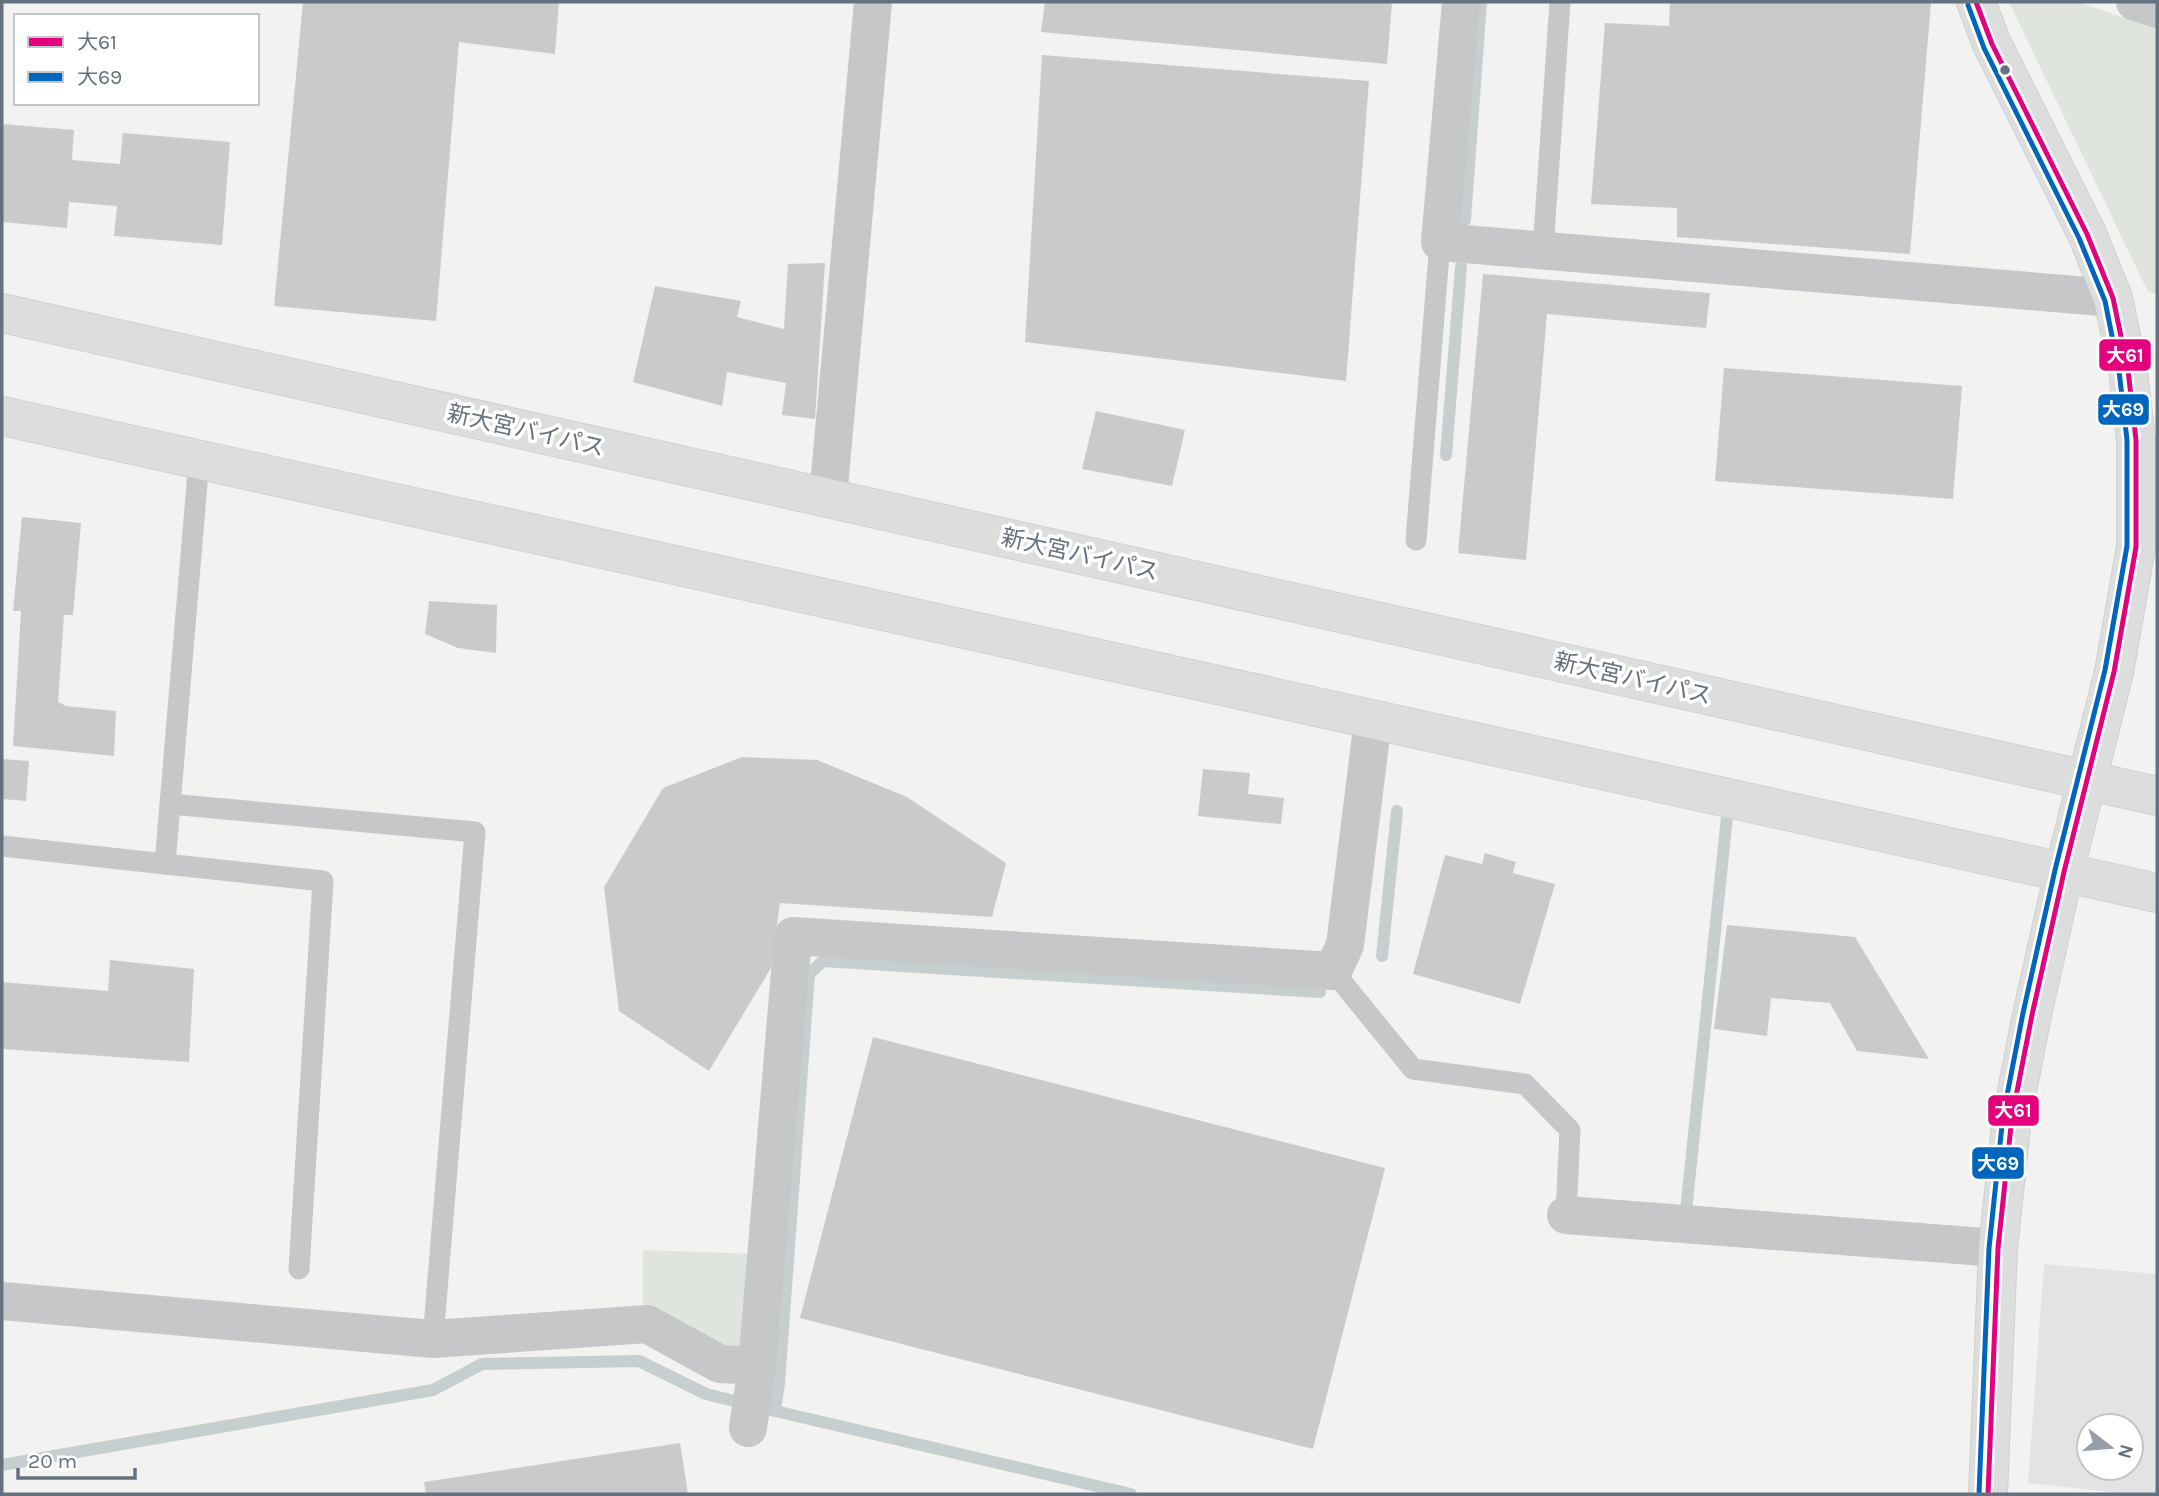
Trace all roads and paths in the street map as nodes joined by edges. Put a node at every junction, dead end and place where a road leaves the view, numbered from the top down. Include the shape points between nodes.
1 (873, 2) edge
2 (1461, 2) edge
3 (1560, 2) edge
4 (1976, 2) edge
5 (2135, 2) edge
6 (2157, 9) edge
7 (1440, 242) junction
8 (1543, 250) junction
9 (2113, 298) junction
10 (2, 313) edge
11 (2, 416) edge
12 (199, 460) junction
13 (828, 497) junction
14 (1416, 540) dead end
15 (2147, 548) edge
16 (1373, 720) junction
17 (2087, 782) junction
18 (2157, 796) edge
19 (170, 804) junction
20 (2, 846) edge
21 (165, 864) junction
22 (2064, 873) junction
23 (2157, 894) edge
24 (1333, 971) junction
25 (1566, 1214) joint
26 (1998, 1248) junction
27 (299, 1269) dead end
28 (2, 1301) edge
29 (433, 1339) junction
30 (757, 1366) junction
31 (748, 1427) dead end
32 (1988, 1494) edge

1 - 13 street
2 - 7 street
3 - 8 lane
4 - 9 main road
5 - 6 street
7 - 8 street
7 - 14 lane
8 - 9 street
9 - 15 main road via 2128,370
10 - 13 main road, 新大宮バイパス
11 - 12 main road
12 - 16 main road
12 - 19 lane
13 - 17 main road, 新大宮バイパス
15 - 17 main road
16 - 22 main road
16 - 24 street via 1345,945
17 - 18 main road, 新大宮バイパス
17 - 22 main road
19 - 21 lane
19 - 29 lane via 475,832
20 - 21 lane
21 - 27 lane via 323,881
22 - 23 main road
22 - 26 main road via 2012,1117
24 - 25 lane via 1413,1069 1525,1084 1570,1130
24 - 30 street via 793,936
25 - 26 street
26 - 32 main road
28 - 29 street
29 - 30 street via 647,1324 720,1364
30 - 31 street

